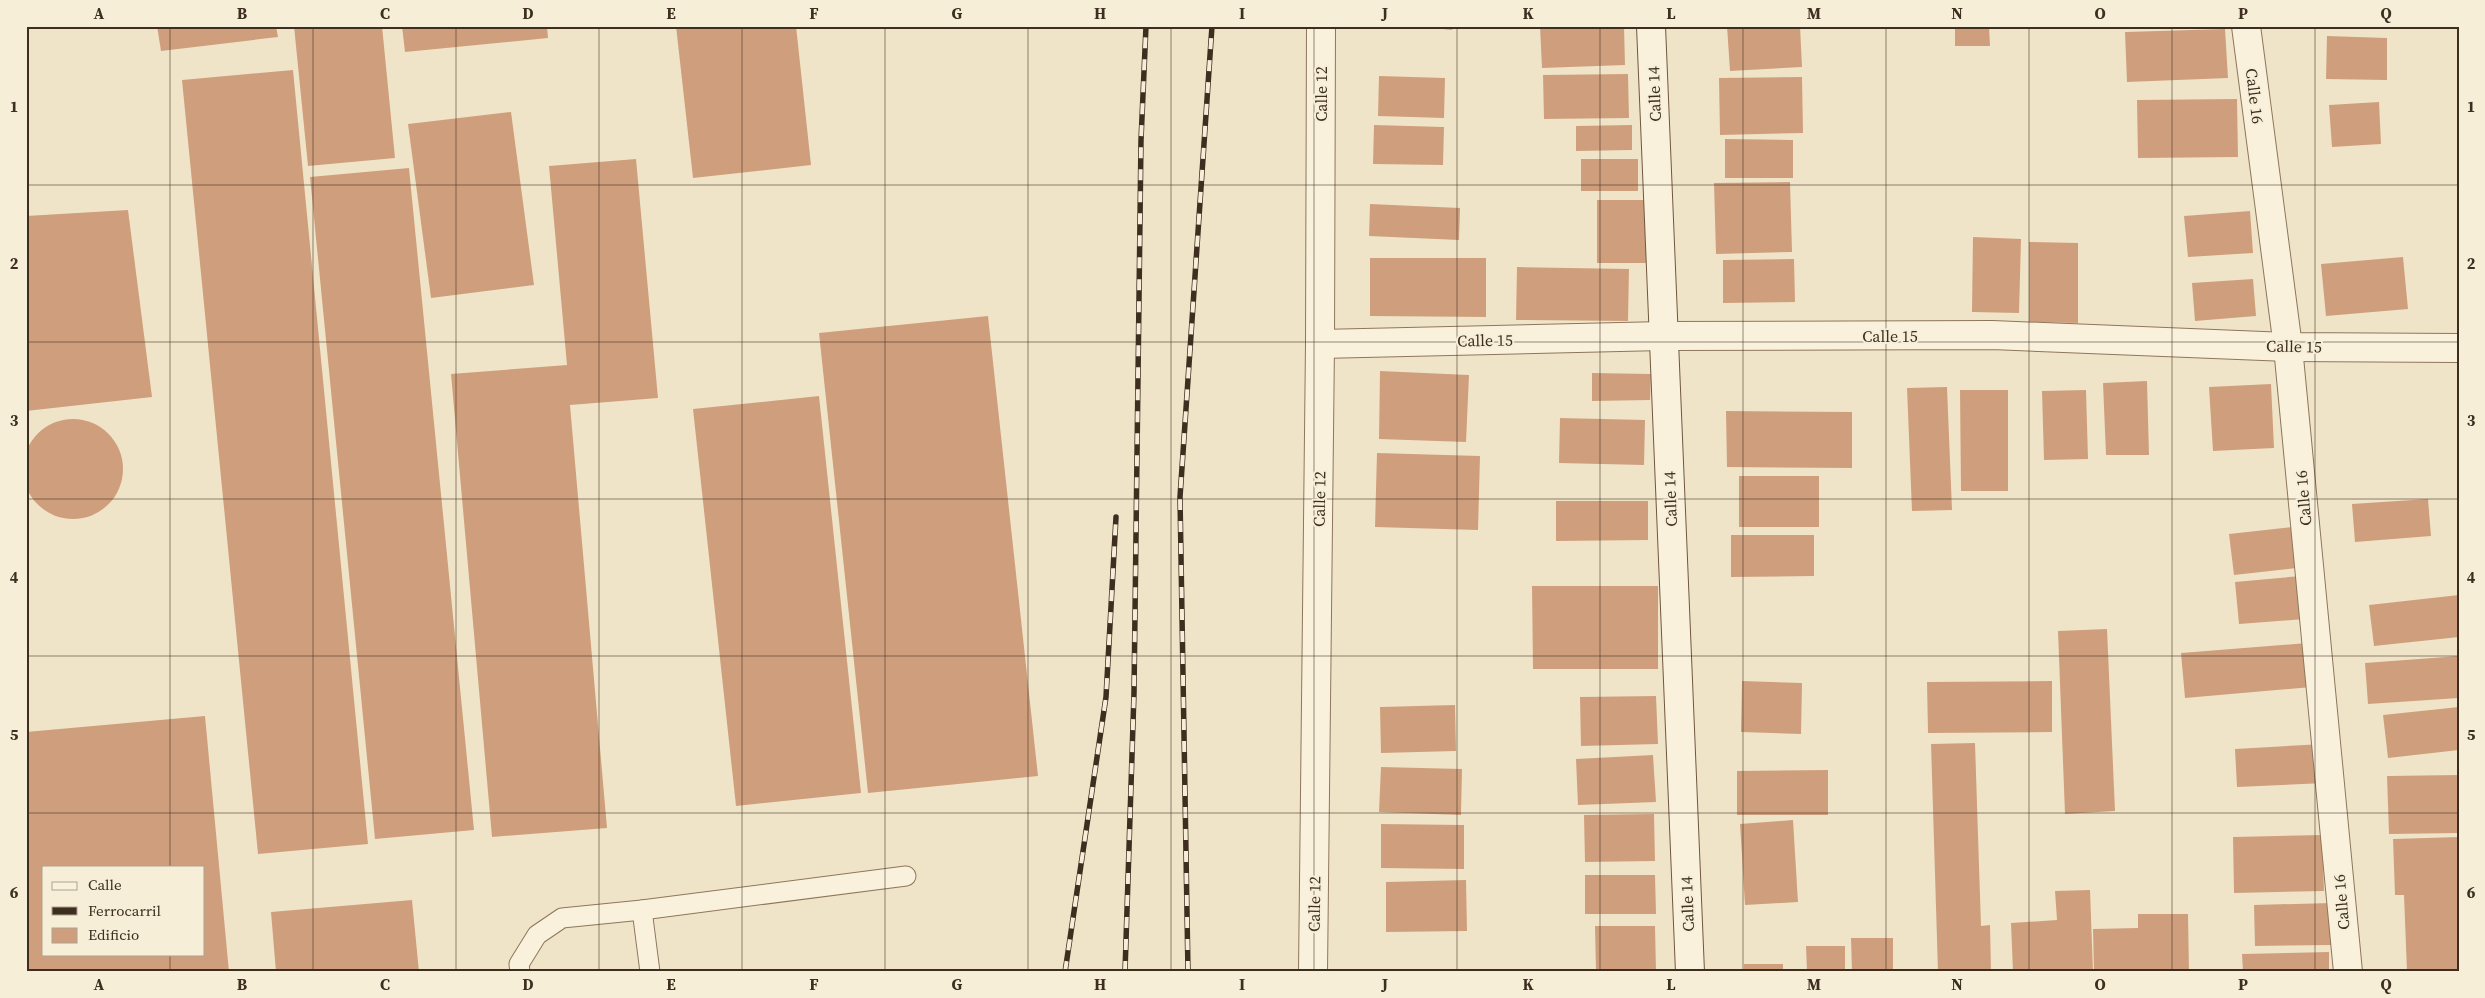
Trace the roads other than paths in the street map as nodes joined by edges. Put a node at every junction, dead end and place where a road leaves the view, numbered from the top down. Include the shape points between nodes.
1 (1321, 26) edge
2 (1651, 26) edge
3 (2246, 26) edge
4 (1663, 336) junction
5 (1320, 344) junction
6 (2288, 346) junction
7 (2459, 348) edge
8 (906, 876) dead end
9 (642, 910) junction
10 (520, 972) edge
11 (650, 972) edge
12 (1313, 972) edge
13 (1690, 972) edge
14 (2348, 972) edge

1 - 5 street, Calle 12
2 - 4 street, Calle 14
3 - 6 street, Calle 16
4 - 5 street, Calle 15
4 - 6 street, Calle 15 via 1992,335
4 - 13 street, Calle 14
5 - 12 street, Calle 12
6 - 7 street, Calle 15
6 - 14 street, Calle 16
8 - 9 lane
9 - 10 lane via 562,918 537,935 519,964
9 - 11 lane

